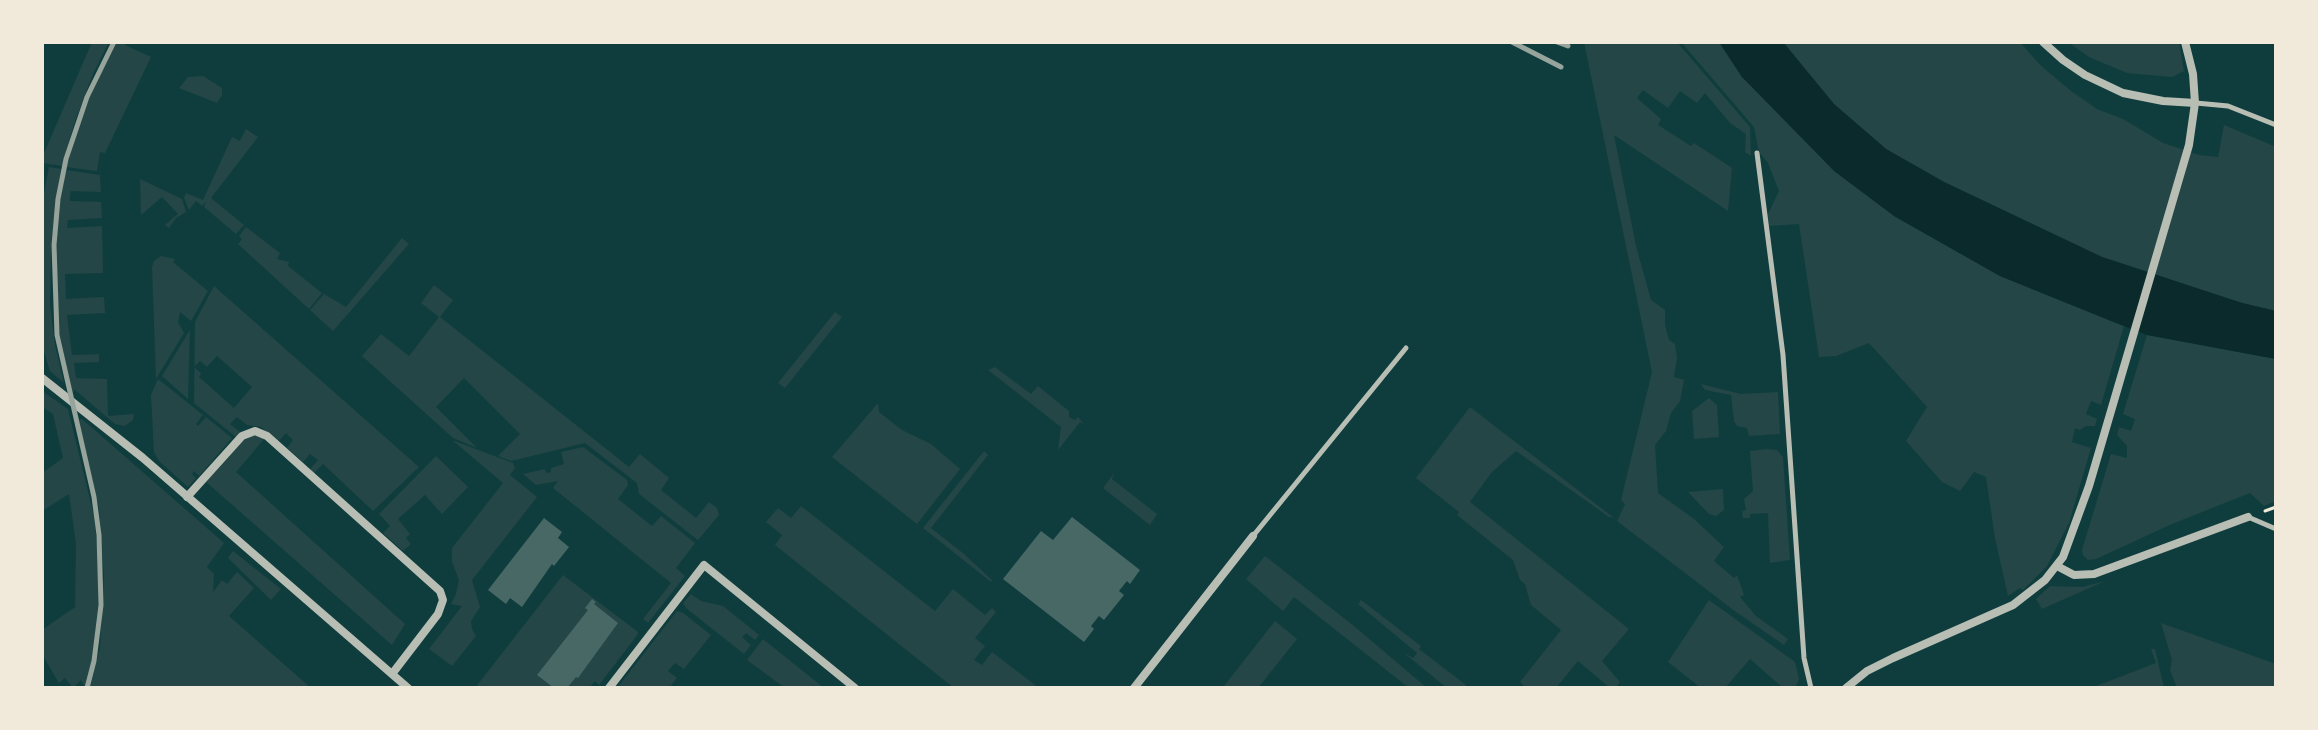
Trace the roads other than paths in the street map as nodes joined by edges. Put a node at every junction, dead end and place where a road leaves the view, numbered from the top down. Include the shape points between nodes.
1 (2043, 42) edge
2 (2185, 42) edge
3 (2195, 103) junction
4 (2276, 125) edge
5 (1757, 153) dead end
6 (1406, 348) dead end
7 (42, 378) edge
8 (187, 497) junction
9 (2248, 517) joint
10 (2276, 529) edge
11 (1253, 536) joint
12 (2057, 566) junction
13 (392, 674) junction
14 (408, 688) edge
15 (609, 688) edge
16 (855, 688) edge
17 (1134, 688) edge
18 (1811, 688) edge
19 (1846, 688) edge

1 - 3 street via 2085,75 2123,93
2 - 3 street
3 - 4 lane via 2228,106
3 - 12 street via 2187,150 2099,450 2073,536
5 - 18 lane via 1783,355 1804,658
6 - 11 lane
7 - 8 street
8 - 13 street
8 - 13 street via 249,432 261,432 278,446 440,591 438,614
9 - 10 lane
9 - 12 street via 2094,574 2074,575
11 - 17 street
12 - 19 street via 2013,605 1893,658
13 - 14 street
15 - 16 street via 704,565

